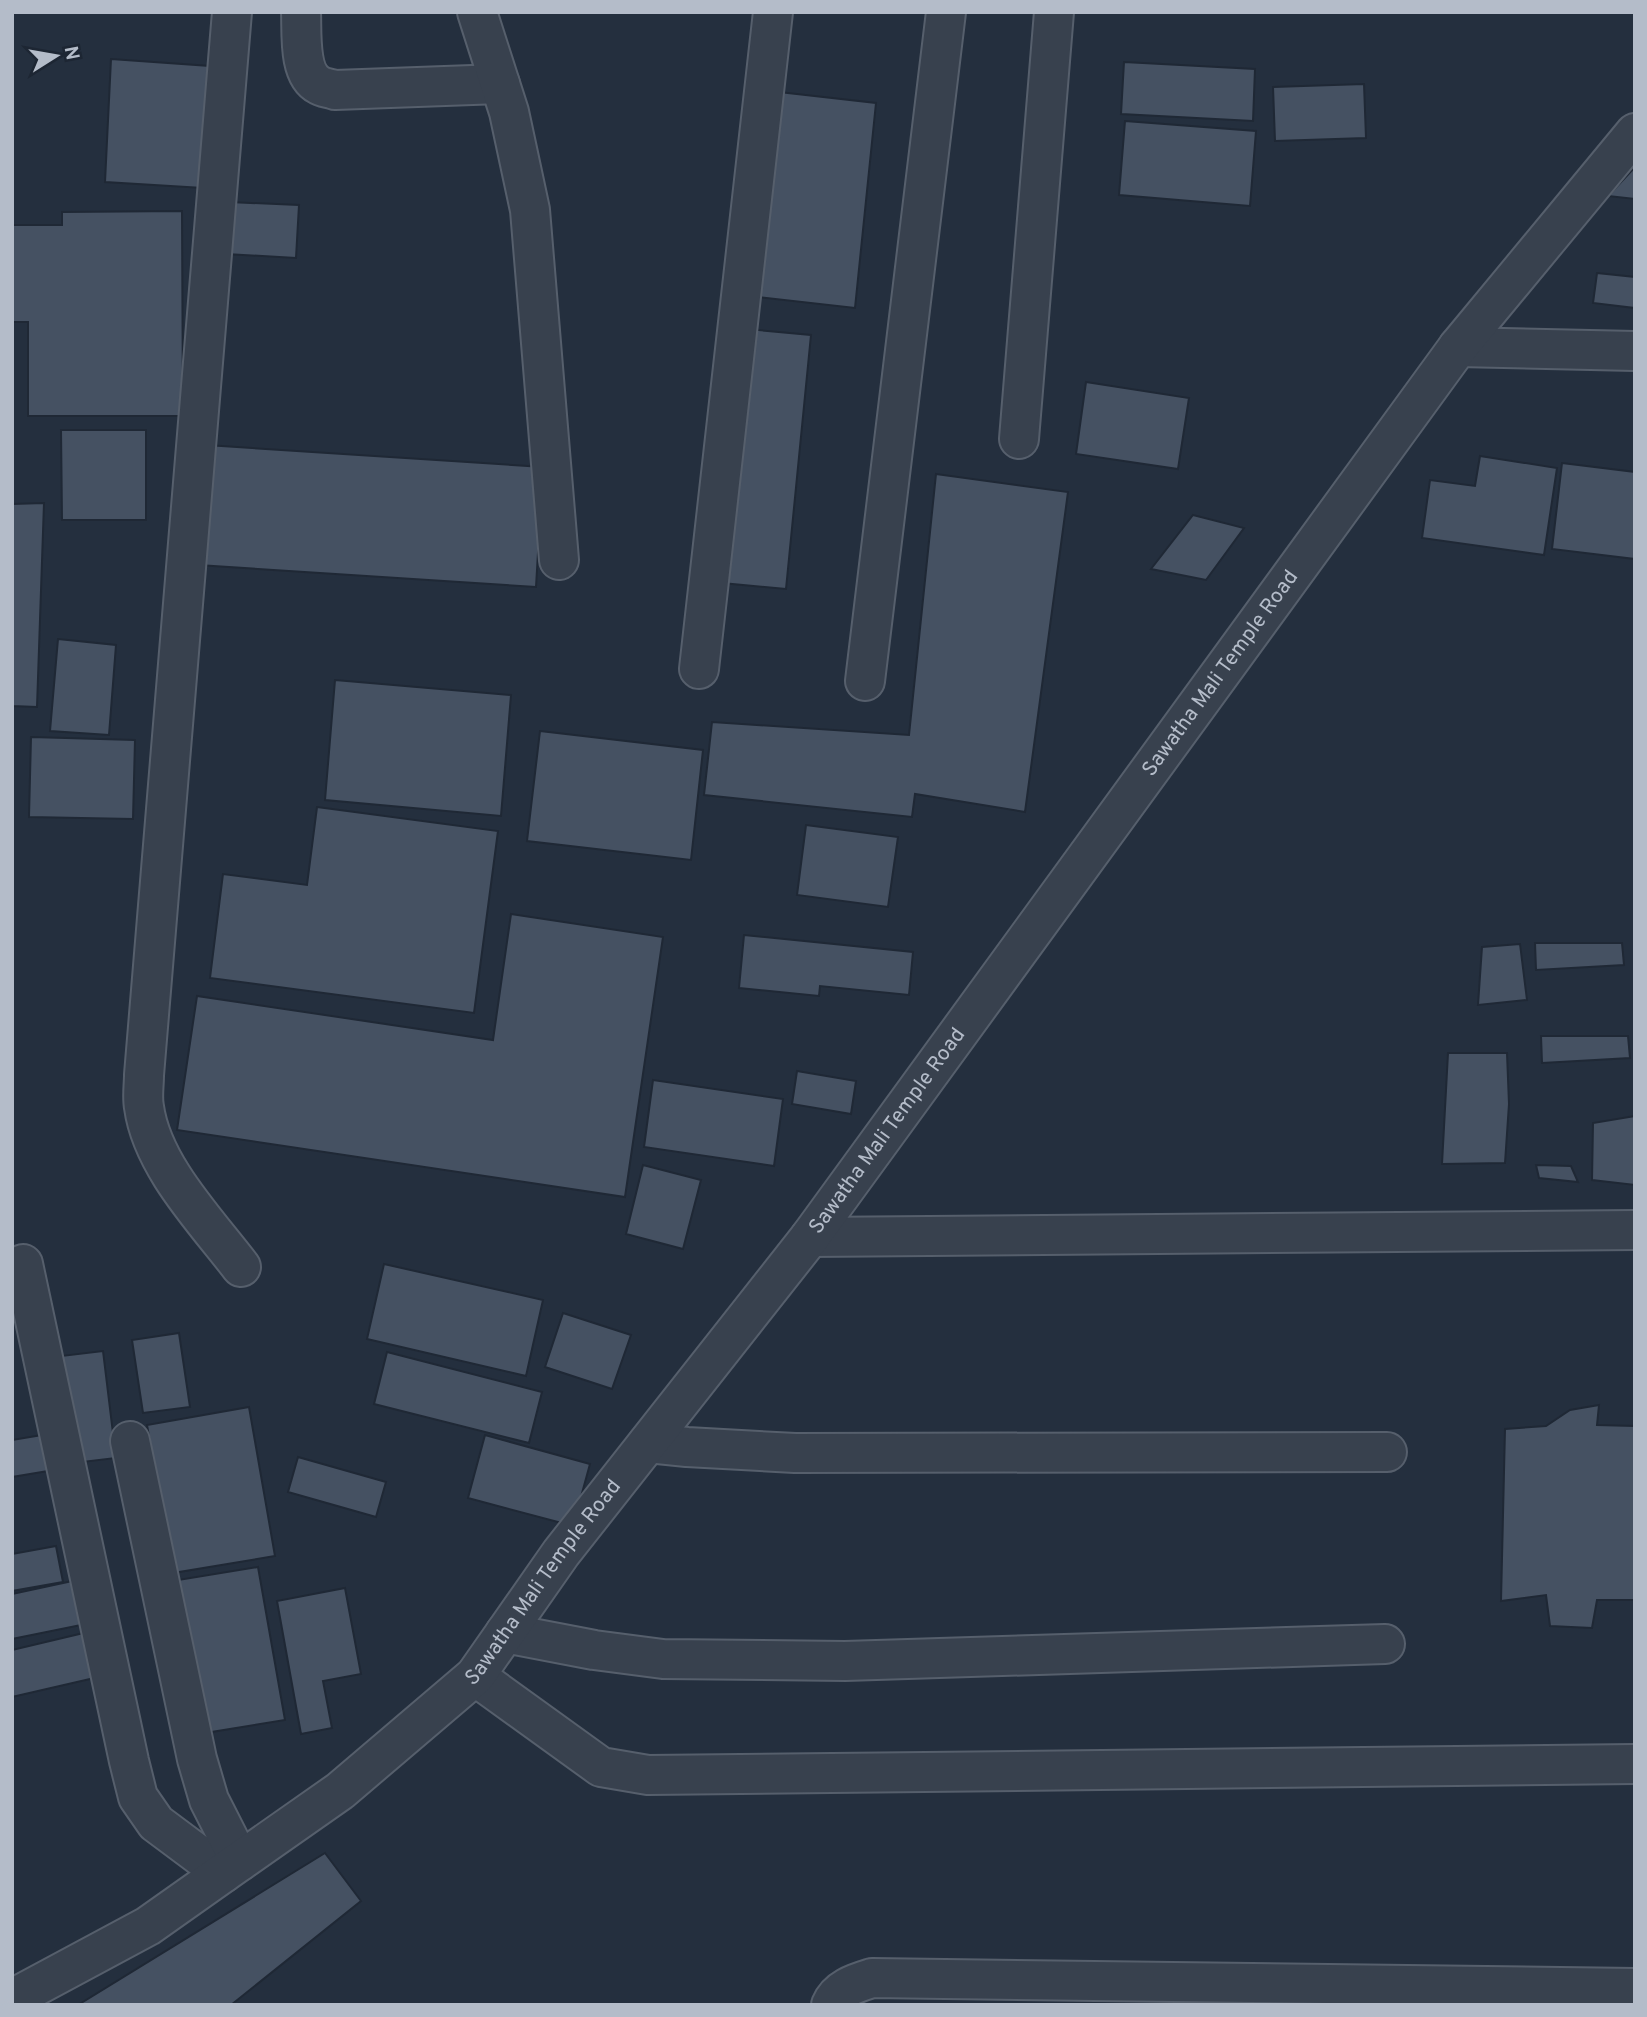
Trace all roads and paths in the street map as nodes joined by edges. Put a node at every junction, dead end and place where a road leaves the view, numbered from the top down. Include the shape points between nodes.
1 (232, 12) edge
2 (301, 12) edge
3 (477, 12) edge
4 (773, 12) edge
5 (946, 12) edge
6 (1054, 12) edge
7 (500, 84) junction
8 (1635, 133) edge
9 (1458, 347) junction
10 (1635, 351) edge
11 (1018, 439) dead end
12 (559, 560) dead end
13 (699, 669) dead end
14 (865, 681) dead end
15 (1635, 1230) edge
16 (810, 1237) junction
17 (23, 1264) dead end
18 (241, 1267) dead end
19 (130, 1441) dead end
20 (648, 1443) junction
21 (1387, 1452) dead end
22 (505, 1633) junction
23 (1385, 1644) dead end
24 (475, 1676) junction
25 (1635, 1764) edge
26 (232, 1867) junction
27 (1635, 1988) edge
28 (1376, 1995) edge
29 (12, 1999) edge
30 (831, 2005) edge

1 - 18 street via 143,1106 154,1145 181,1189
2 - 7 street via 304,61 308,76 319,86 335,90
3 - 7 street
4 - 13 street
5 - 14 street
6 - 11 street
7 - 12 street via 530,210
8 - 9 street, Sawatha Mali Temple Road
9 - 10 street
9 - 16 street, Sawatha Mali Temple Road
15 - 16 street
16 - 20 street, Sawatha Mali Temple Road
17 - 26 street via 138,1797 156,1823
19 - 26 street via 197,1759
20 - 21 street via 795,1453
20 - 22 street, Sawatha Mali Temple Road
22 - 23 street via 608,1652 702,1660 845,1661
22 - 24 street, Sawatha Mali Temple Road
24 - 25 street via 601,1767 648,1774
24 - 26 street, Sawatha Mali Temple Road via 340,1791
26 - 29 street, Sawatha Mali Temple Road via 148,1926
27 - 28 street
28 - 30 street via 872,1978 851,1985 834,1997

